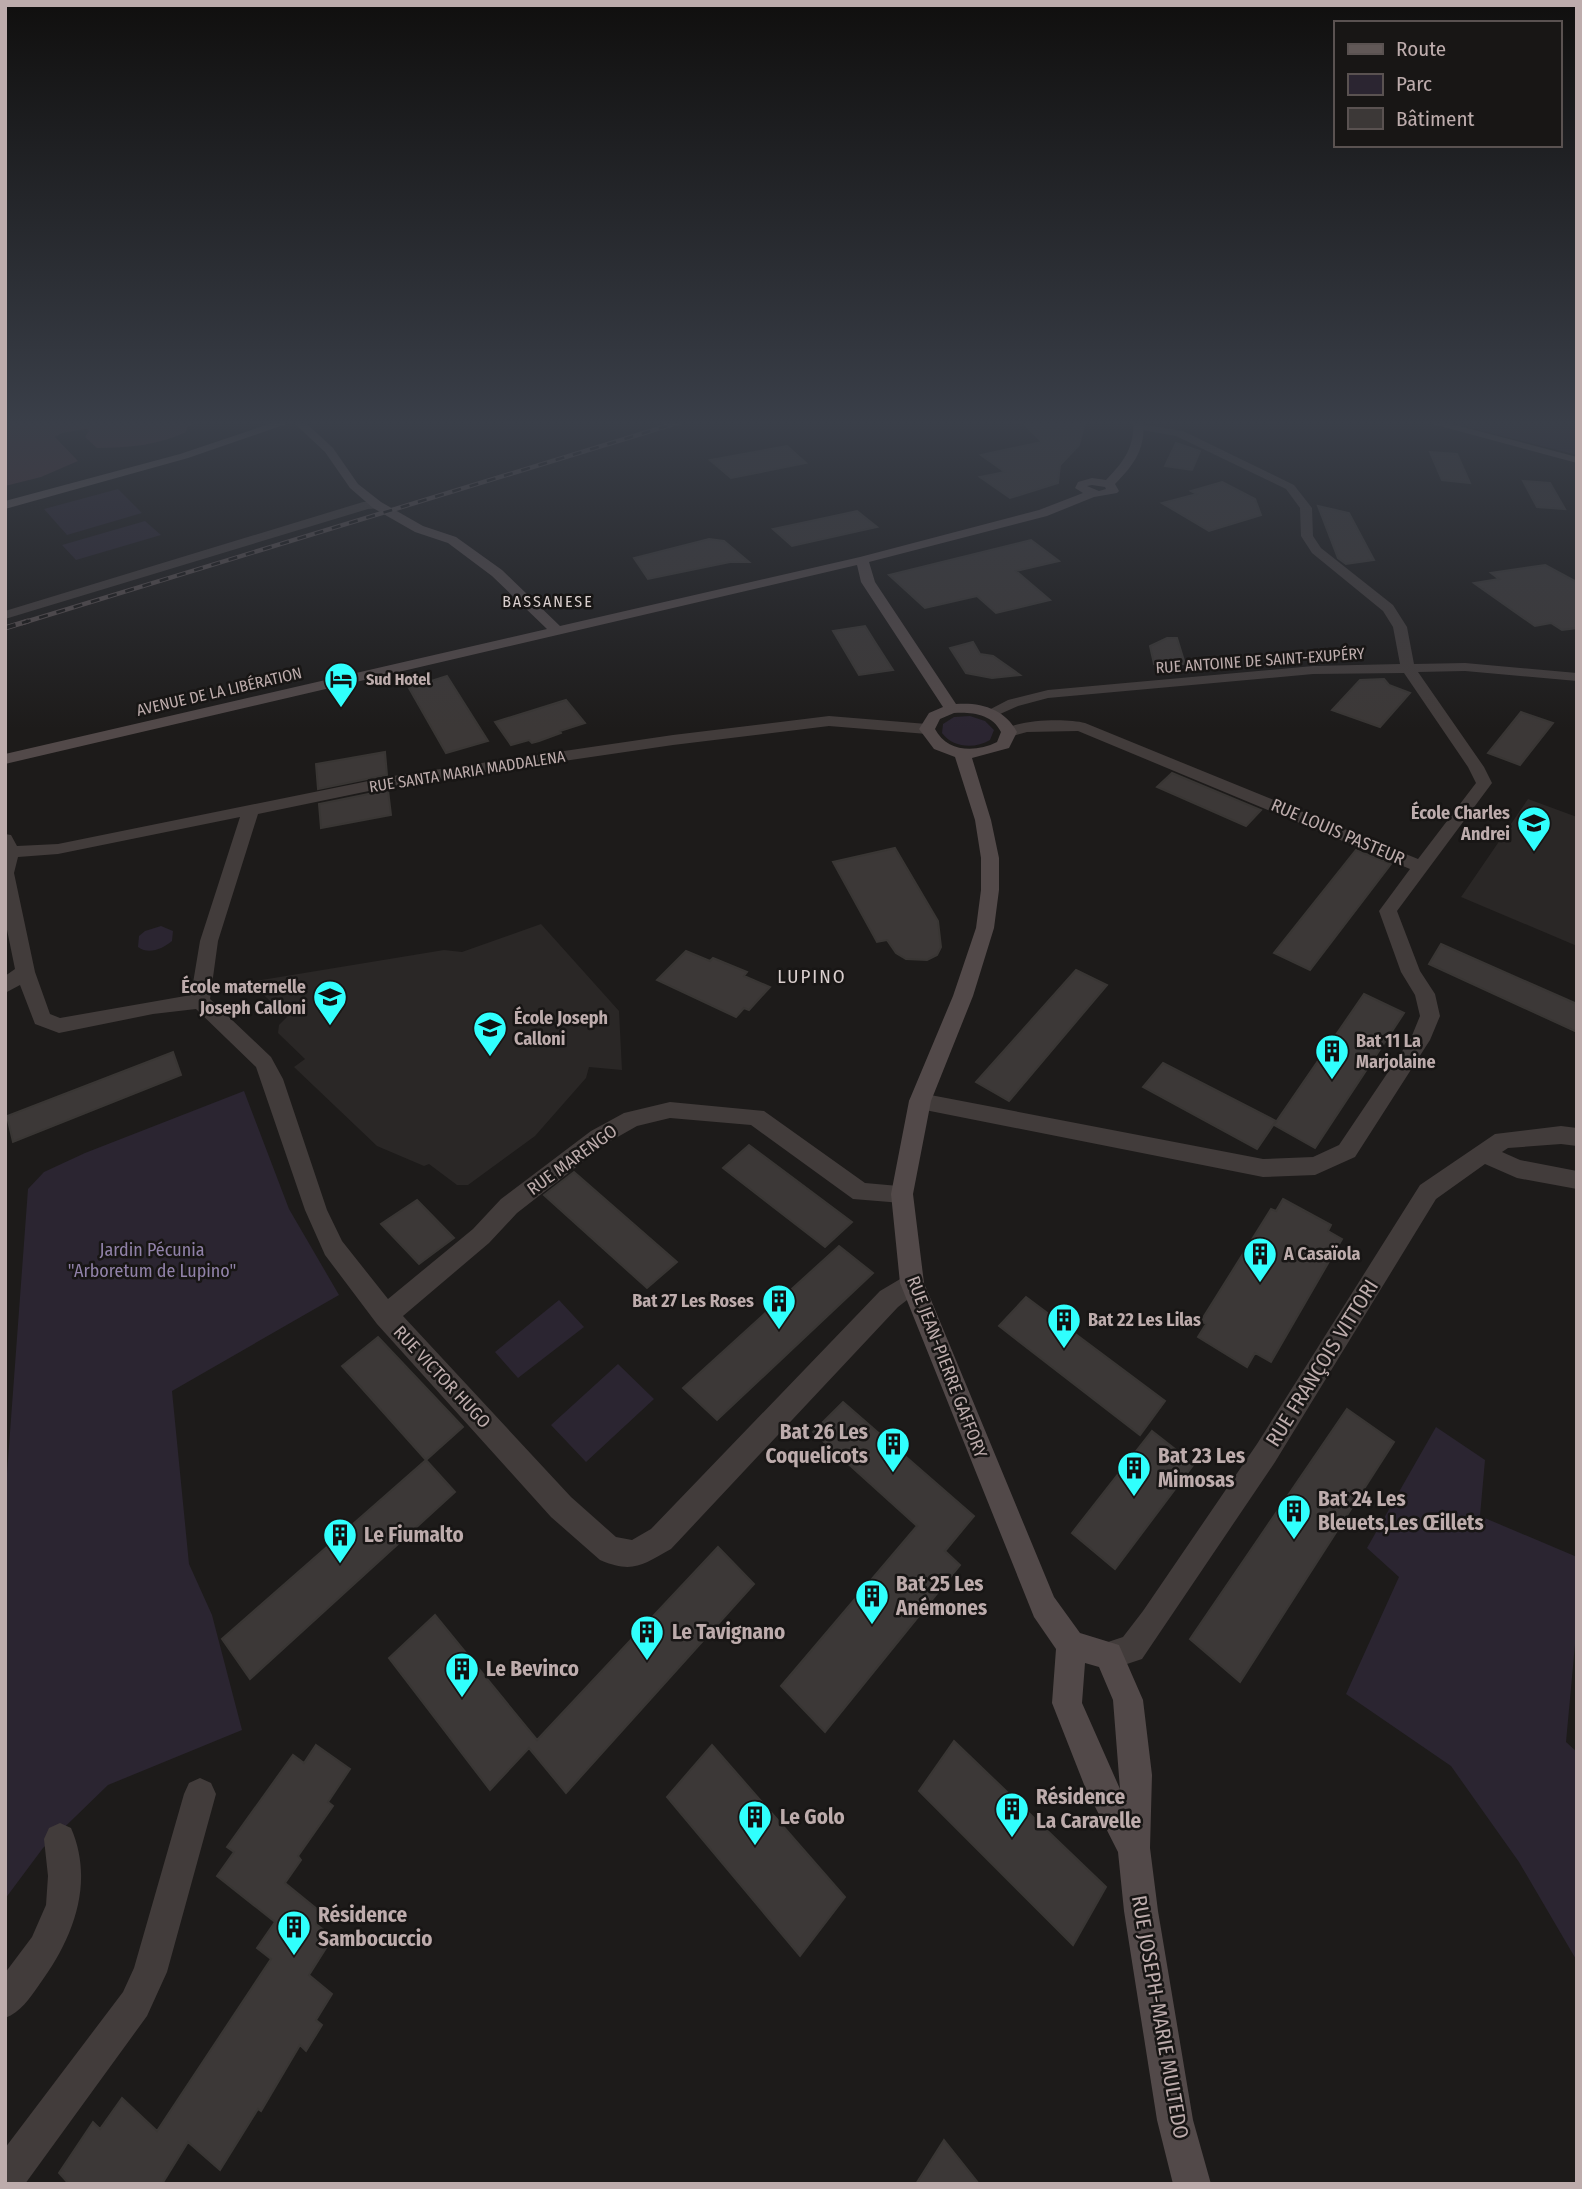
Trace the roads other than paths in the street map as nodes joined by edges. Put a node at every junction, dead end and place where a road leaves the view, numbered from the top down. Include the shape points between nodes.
1 (304, 524) edge
2 (411, 524) edge
3 (1002, 524) edge
4 (1307, 524) edge
5 (862, 560) junction
6 (833, 566) junction
7 (868, 582) junction
8 (5, 615) edge
9 (557, 631) junction
10 (1408, 668) junction
11 (1577, 677) edge
12 (952, 709) junction
13 (991, 713) junction
14 (927, 729) junction
15 (1009, 732) junction
16 (962, 753) junction
17 (5, 759) edge
18 (250, 808) junction
19 (8, 846) edge
20 (1421, 867) junction
21 (25, 972) junction
22 (5, 986) edge
23 (200, 1001) junction
24 (920, 1101) junction
25 (1577, 1137) edge
26 (1483, 1154) junction
27 (1577, 1180) edge
28 (902, 1195) junction
29 (912, 1283) junction
30 (386, 1316) junction
31 (1071, 1645) junction
32 (1110, 1655) junction
33 (200, 1794) dead end
34 (60, 1839) dead end
35 (1134, 1849) junction
36 (5, 2001) edge
37 (5, 2180) edge
38 (1192, 2184) edge

1 - 8 street
2 - 9 main road via 452,540 497,573
3 - 5 main road, AVENUE DE LA LIBÉRATION
4 - 10 street via 1307,536 1316,550 1388,608 1400,627
5 - 6 main road, AVENUE DE LA LIBÉRATION
5 - 7 main road
6 - 7 main road
6 - 9 main road, AVENUE DE LA LIBÉRATION
7 - 12 main road
9 - 17 main road, AVENUE DE LA LIBÉRATION
10 - 11 street, RUE ANTOINE DE SAINT-EXUPÉRY via 1465,667
10 - 13 street, RUE ANTOINE DE SAINT-EXUPÉRY via 1313,670 1048,694
10 - 20 street via 1484,783
12 - 13 main road
12 - 14 main road via 934,716
13 - 15 main road
14 - 16 main road via 937,744
14 - 18 street, RUE SANTA MARIA MADDALENA via 850,721 786,725 400,780
15 - 16 main road via 995,749
15 - 20 street, RUE LOUIS PASTEUR via 1026,727 1080,726
16 - 24 main road, RUE JEAN-PIERRE GAFFORY via 983,820 990,890 985,928 967,985
18 - 19 street, RUE SANTA MARIA MADDALENA via 58,849
18 - 23 street via 209,941
19 - 21 street via 5,873
20 - 24 street, RUE LOUIS PASTEUR via 1388,911 1411,972 1425,994 1430,1016 1420,1040 1348,1151 1315,1166 1263,1168
21 - 22 street
21 - 23 street via 42,1019 59,1026
23 - 30 street, RUE VICTOR HUGO via 264,1062 333,1248
24 - 28 main road, RUE JEAN-PIERRE GAFFORY
25 - 26 street, RUE FRANÇOIS VITTORI via 1503,1140
26 - 27 street via 1517,1169
26 - 32 street, RUE FRANÇOIS VITTORI via 1428,1192 1266,1453 1153,1621 1132,1649
28 - 29 main road, RUE JEAN-PIERRE GAFFORY
28 - 30 street, RUE MARENGO via 860,1192 756,1118 670,1110 632,1119 599,1137 509,1206 481,1236
29 - 30 street, RUE VICTOR HUGO via 889,1300 661,1539 634,1554 610,1550 561,1507
29 - 31 main road, RUE JEAN-PIERRE GAFFORY via 1044,1607
31 - 32 main road
31 - 35 main road, RUE JOSEPH-MARIE MULTEDO via 1067,1703 1096,1776
32 - 35 main road, RUE JOSEPH-MARIE MULTEDO via 1128,1700 1136,1775
33 - 37 street via 150,1972 135,2004
34 - 36 street via 65,1887 60,1921 45,1950
35 - 38 main road, RUE JOSEPH-MARIE MULTEDO via 1175,2120

